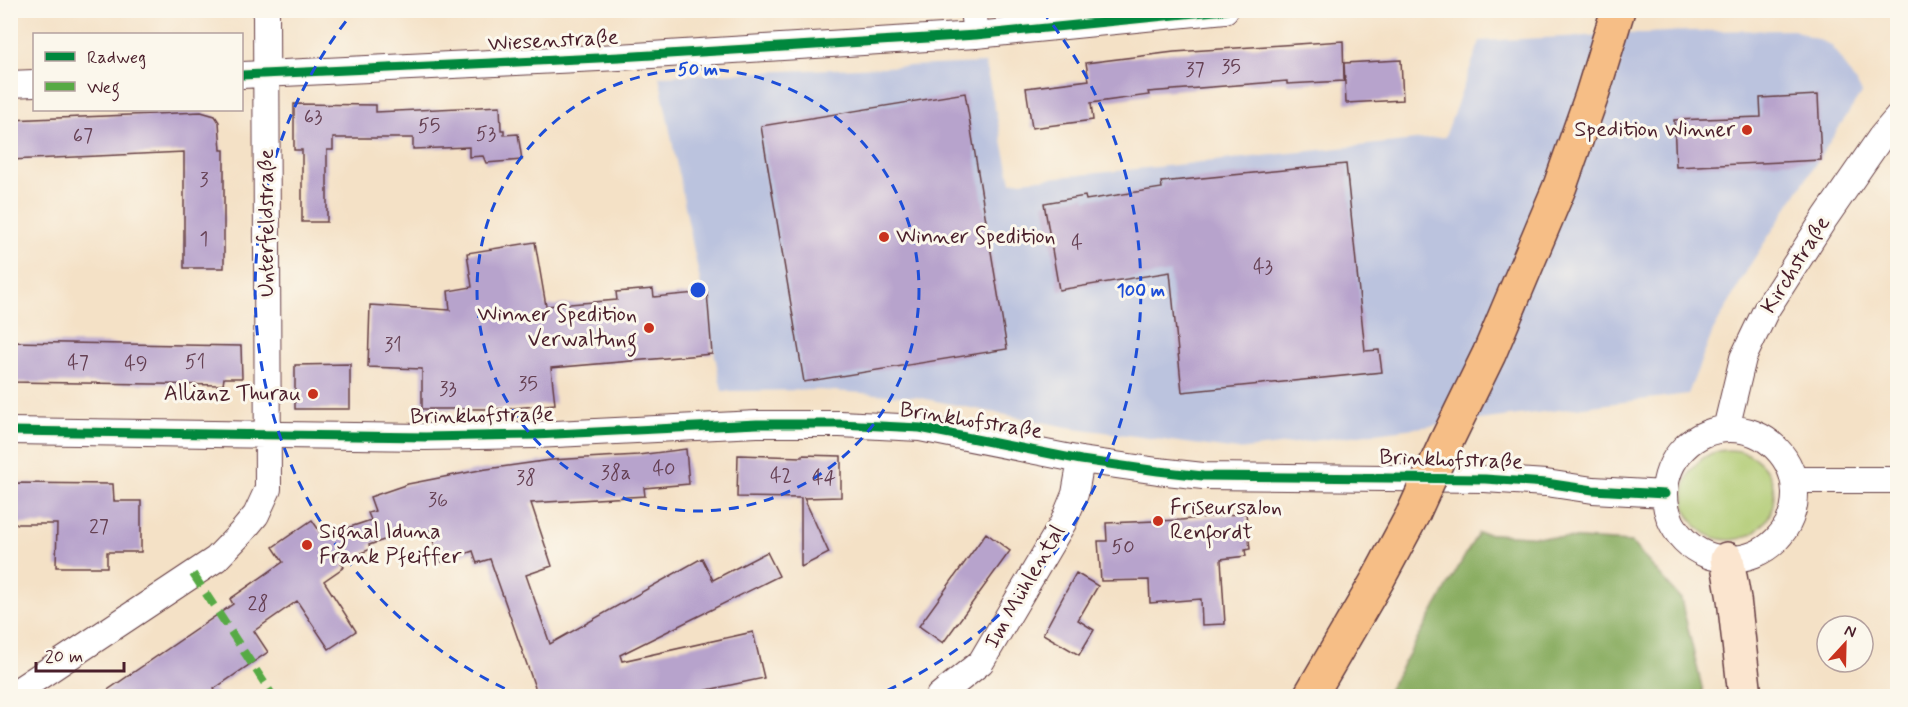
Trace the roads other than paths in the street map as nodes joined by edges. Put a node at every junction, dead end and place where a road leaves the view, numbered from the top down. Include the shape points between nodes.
1 (266, 10) edge
2 (1225, 10) edge
3 (1618, 10) edge
4 (975, 23) edge
5 (254, 75) edge
6 (33, 83) edge
7 (10, 84) edge
8 (1898, 117) edge
9 (1726, 429) junction
10 (10, 430) edge
11 (268, 435) junction
12 (1081, 460) junction
13 (1794, 480) junction
14 (1898, 480) edge
15 (1665, 494) junction
16 (1727, 559) junction
17 (10, 696) edge
18 (939, 696) edge
19 (1310, 696) edge
20 (1745, 696) edge

1 - 5 street, Unterfeldstraße
2 - 4 street, Wiesenstraße
3 - 19 highway, bridge via 1560,186 1489,354 1413,514
4 - 5 street, Wiesenstraße via 619,57
5 - 11 street, Unterfeldstraße
6 - 7 street
8 - 9 street, Kirchstraße via 1825,218 1766,310 1743,358
9 - 13 street via 1749,432 1769,442 1785,459
9 - 15 street via 1688,444 1668,475
10 - 11 street, Brinkhofstraße
11 - 12 street, Brinkhofstraße via 535,435 840,424 920,428
11 - 17 street via 268,489 255,515 216,559
12 - 15 street, Brinkhofstraße via 1203,476 1485,478
12 - 18 street, Im Mühlental via 1075,494 1063,523 981,662
13 - 14 street
13 - 16 street via 1794,507 1784,531 1753,555
15 - 16 street via 1671,522 1683,539 1700,552
16 - 20 street

